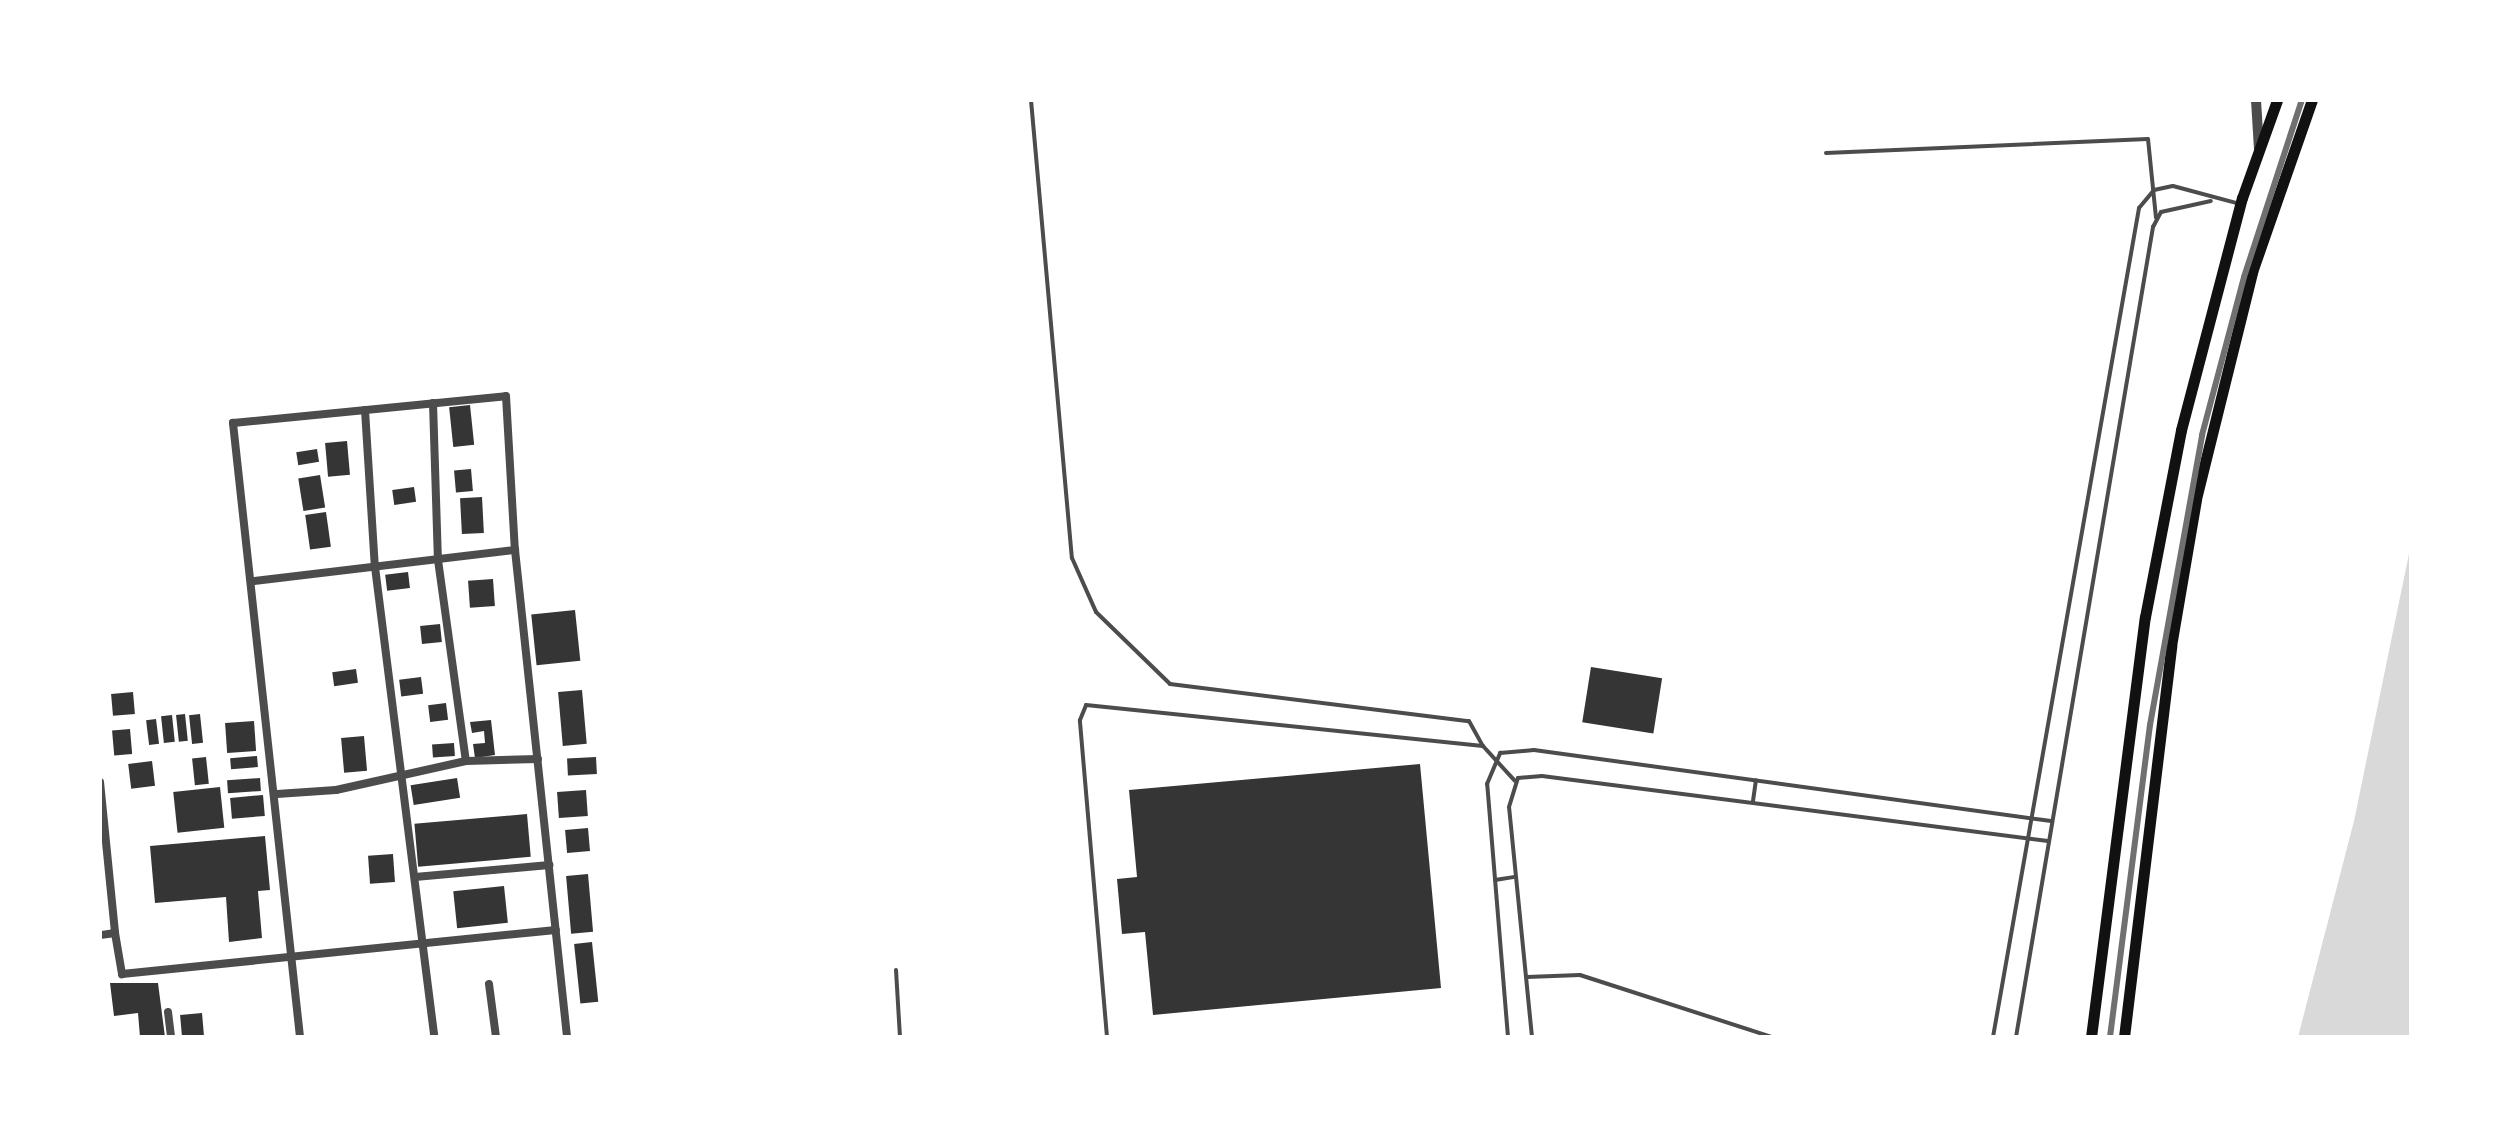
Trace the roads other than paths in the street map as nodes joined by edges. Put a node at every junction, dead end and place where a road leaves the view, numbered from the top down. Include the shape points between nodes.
1 (1031, 100) edge
2 (2256, 100) edge
3 (2277, 100) edge
4 (2312, 100) edge
5 (2259, 152) junction
6 (1826, 154) dead end
7 (2154, 190) junction
8 (2211, 201) junction
9 (2241, 204) junction
10 (2156, 218) junction
11 (433, 403) junction
12 (365, 410) junction
13 (516, 550) junction
14 (438, 560) junction
15 (375, 567) junction
16 (254, 582) junction
17 (1483, 746) junction
18 (1496, 756) junction
19 (538, 759) junction
20 (466, 761) junction
21 (401, 778) junction
22 (1756, 780) junction
23 (100, 782) edge
24 (1515, 782) junction
25 (277, 794) junction
26 (1752, 803) junction
27 (2030, 818) junction
28 (2052, 821) junction
29 (2027, 838) junction
30 (2048, 841) junction
31 (549, 865) junction
32 (415, 876) junction
33 (1516, 877) junction
34 (1494, 880) junction
35 (556, 930) junction
36 (100, 934) edge
37 (115, 934) junction
38 (422, 941) junction
39 (290, 955) junction
40 (896, 970) dead end
41 (1526, 977) junction
42 (490, 984) dead end
43 (168, 1012) dead end
44 (170, 1037) edge
45 (300, 1037) edge
46 (434, 1037) edge
47 (496, 1037) edge
48 (568, 1037) edge
49 (900, 1037) edge
50 (1107, 1037) edge
51 (1508, 1037) edge
52 (1532, 1037) edge
53 (1772, 1037) edge
54 (1993, 1037) edge
55 (2016, 1037) edge
56 (2092, 1037) edge
57 (2124, 1037) edge

1 - 17 lane via 1072,558 1096,612 1170,684 1469,720
2 - 5 street
3 - 5 main road
4 - 57 main road via 2252,272 2196,500 2171,646
5 - 9 main road
6 - 7 lane via 2148,139
7 - 8 lane via 2173,186
7 - 10 lane
7 - 27 lane via 2134,226
8 - 9 lane
8 - 10 lane
9 - 56 main road via 2181,430 2145,617
10 - 28 lane
11 - 12 street
11 - 13 street via 506,396
11 - 14 street
12 - 15 street
12 - 16 street via 233,423
13 - 14 street
13 - 19 street
14 - 15 street
14 - 20 street
15 - 16 street
15 - 21 street
16 - 25 street via 261,708
17 - 18 lane
17 - 50 lane via 1086,705 1080,720
18 - 22 lane via 1516,748
18 - 24 lane
18 - 34 lane via 1487,784
19 - 20 street
19 - 31 street
20 - 21 street
21 - 25 street
21 - 32 street
22 - 26 lane
22 - 27 lane
23 - 37 street
24 - 26 lane via 1542,776
24 - 33 lane via 1508,807
25 - 39 street
26 - 29 lane
27 - 28 lane
27 - 29 lane
28 - 30 lane
29 - 30 lane
29 - 54 lane
30 - 55 lane
31 - 32 street
31 - 35 street
32 - 38 street
33 - 34 lane
33 - 41 lane
34 - 51 lane
35 - 38 street
35 - 48 street
36 - 37 street
37 - 39 street via 120,974
38 - 39 street
38 - 46 street
39 - 45 street
40 - 49 lane
41 - 52 lane
41 - 53 lane via 1580,975
42 - 47 street
43 - 44 street

